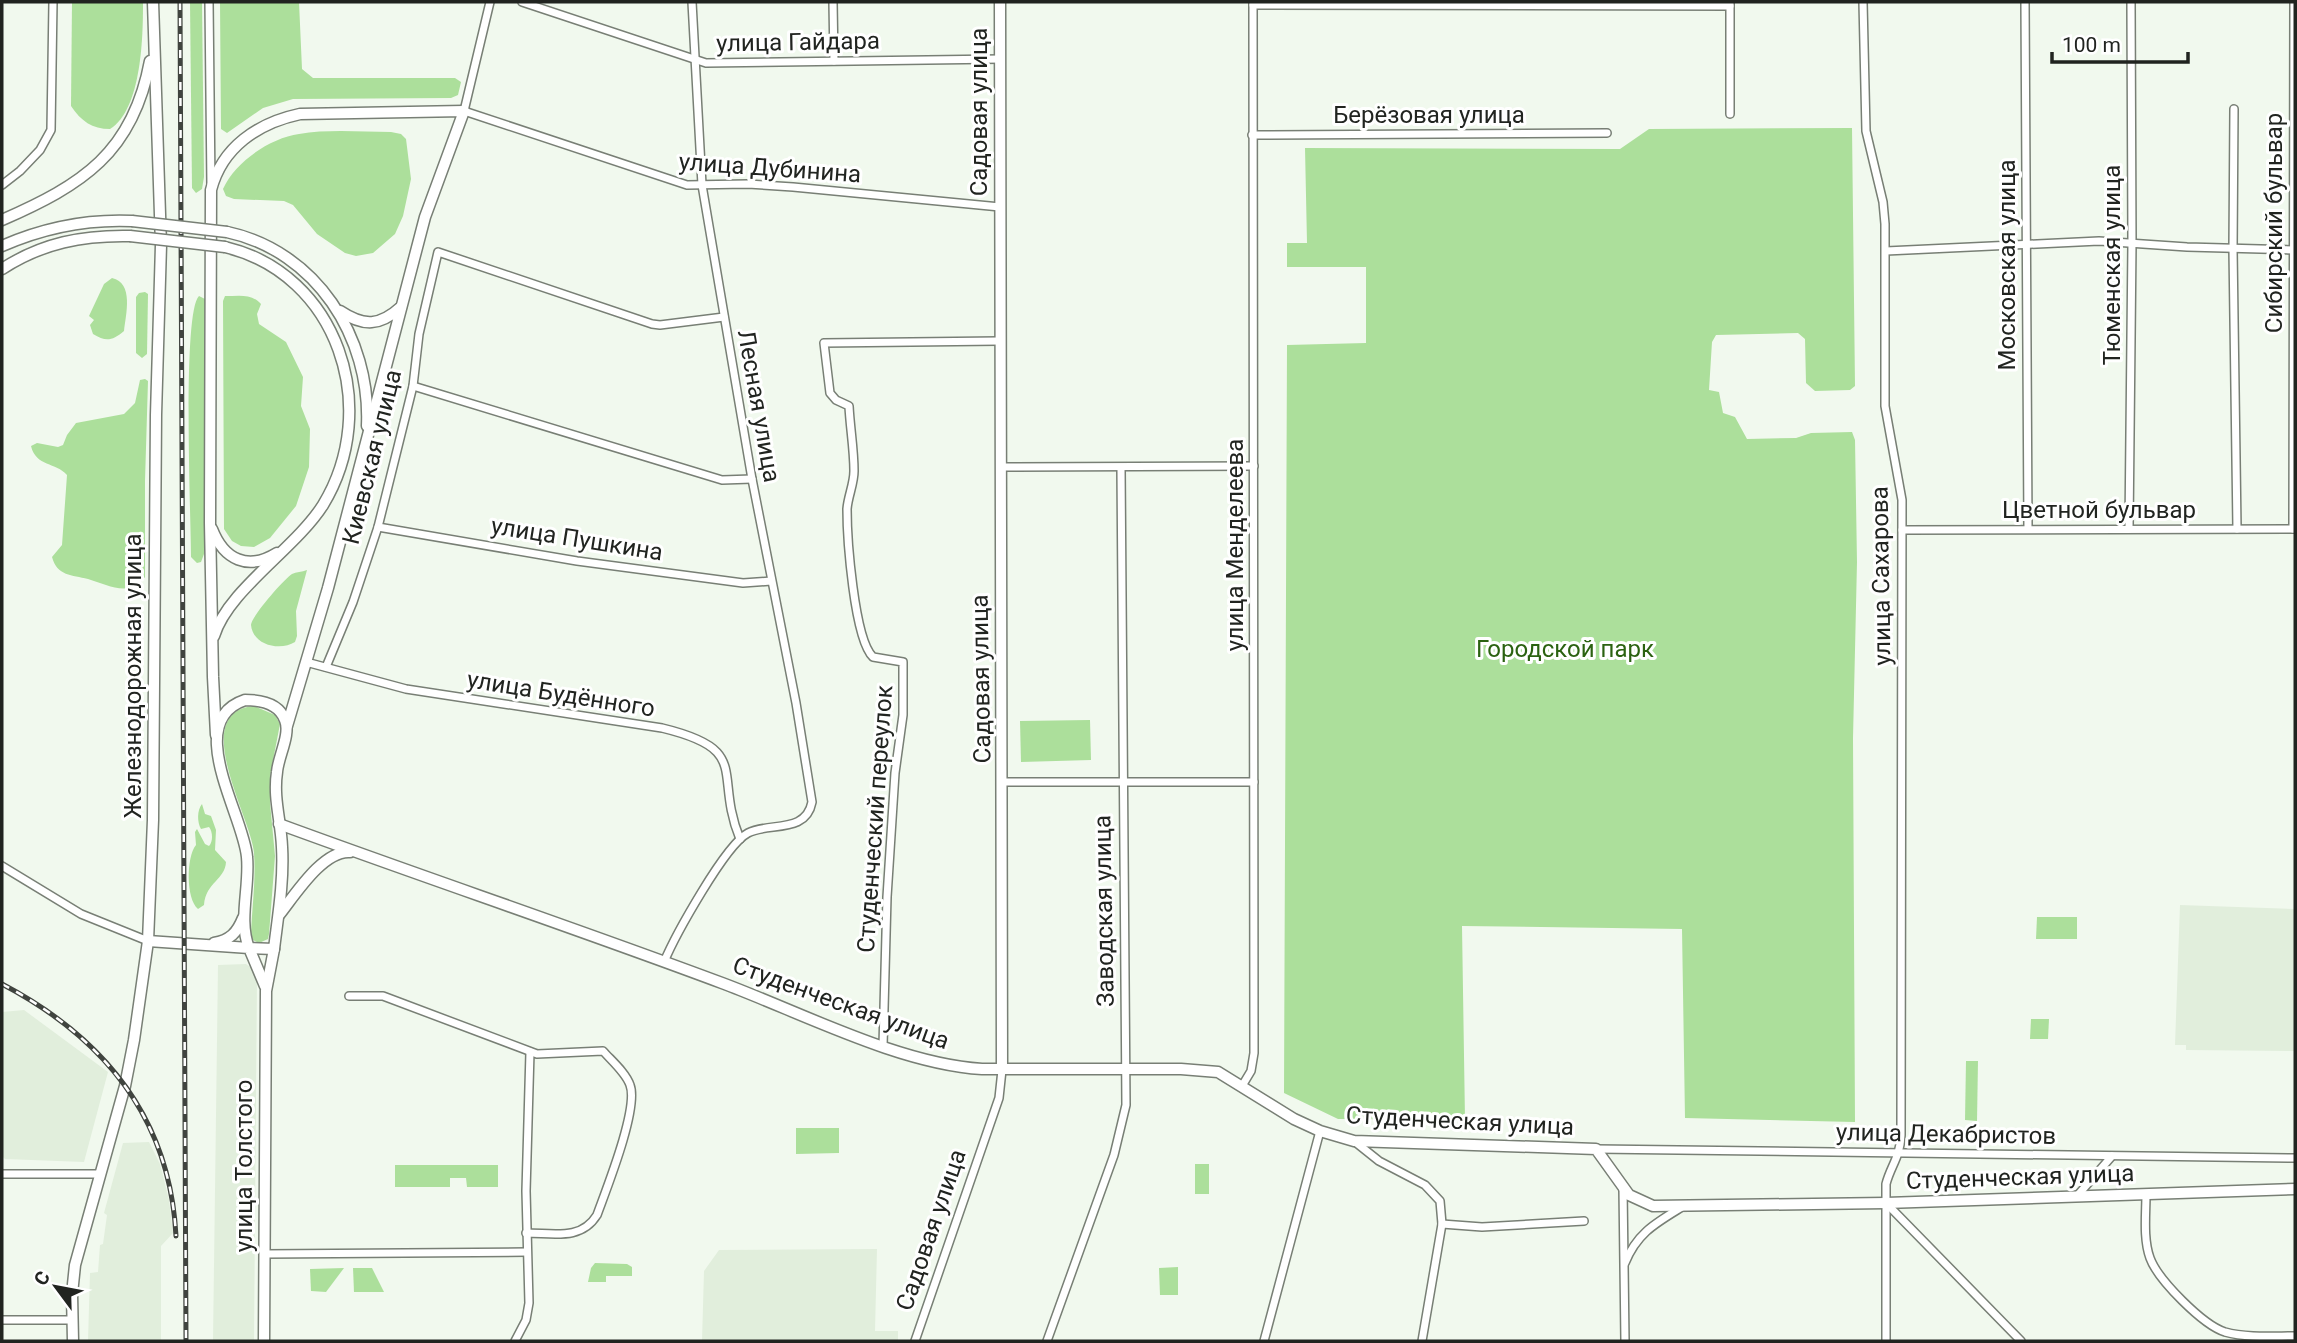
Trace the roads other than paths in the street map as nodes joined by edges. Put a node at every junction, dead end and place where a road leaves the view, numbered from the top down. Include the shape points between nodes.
1 (53, 2) edge
2 (153, 2) edge
3 (209, 2) edge
4 (490, 2) edge
5 (522, 2) edge
6 (692, 2) edge
7 (833, 2) edge
8 (1000, 2) edge
9 (1863, 2) edge
10 (2025, 2) edge
11 (2131, 2) edge
12 (2294, 2) edge
13 (1253, 3) edge
14 (1730, 4) edge
15 (153, 43) junction
16 (694, 59) junction
17 (1001, 59) junction
18 (834, 61) junction
19 (2234, 109) dead end
20 (464, 111) junction
21 (1730, 114) dead end
22 (1606, 133) dead end
23 (1252, 135) junction
24 (2, 185) edge
25 (702, 185) junction
26 (211, 190) junction
27 (1000, 207) junction
28 (2, 220) edge
29 (2132, 243) junction
30 (2026, 245) junction
31 (2, 246) edge
32 (2233, 248) junction
33 (2293, 250) junction
34 (1886, 251) junction
35 (2, 269) edge
36 (402, 306) junction
37 (338, 310) junction
38 (724, 317) junction
39 (999, 341) junction
40 (413, 386) junction
41 (364, 450) junction
42 (1254, 466) junction
43 (1000, 467) junction
44 (1121, 468) junction
45 (752, 479) junction
46 (209, 523) junction
47 (378, 527) junction
48 (2028, 528) junction
49 (2129, 529) junction
50 (2237, 529) junction
51 (2294, 529) edge
52 (1902, 530) junction
53 (295, 541) junction
54 (771, 581) junction
55 (212, 650) junction
56 (306, 662) junction
57 (326, 667) junction
58 (287, 726) junction
59 (216, 735) junction
60 (1122, 781) junction
61 (1003, 782) junction
62 (1254, 782) junction
63 (279, 824) junction
64 (740, 839) junction
65 (358, 853) junction
66 (2, 866) edge
67 (244, 915) junction
68 (279, 915) junction
69 (148, 940) junction
70 (207, 945) junction
71 (249, 948) junction
72 (274, 949) junction
73 (664, 962) junction
74 (266, 991) junction
75 (349, 996) dead end
76 (883, 1046) junction
77 (530, 1052) junction
78 (1125, 1069) junction
79 (1002, 1070) junction
80 (1242, 1086) junction
81 (1320, 1131) junction
82 (1353, 1141) junction
83 (1595, 1149) junction
84 (1900, 1152) junction
85 (2112, 1156) junction
86 (2295, 1158) edge
87 (2, 1174) edge
88 (101, 1174) junction
89 (1623, 1187) junction
90 (2295, 1189) edge
91 (2146, 1194) junction
92 (2077, 1196) junction
93 (1886, 1203) junction
94 (1685, 1205) junction
95 (1584, 1221) dead end
96 (1442, 1224) junction
97 (526, 1233) junction
98 (527, 1252) junction
99 (265, 1254) junction
100 (1623, 1267) junction
101 (2, 1320) edge
102 (72, 1320) junction
103 (2295, 1336) edge
104 (73, 1341) edge
105 (264, 1341) edge
106 (515, 1341) edge
107 (915, 1341) edge
108 (1047, 1341) edge
109 (1264, 1341) edge
110 (1422, 1341) edge
111 (1625, 1341) edge
112 (1886, 1341) edge
113 (2021, 1341) edge

1 - 24 street via 51,130 40,150
2 - 15 street, Железнодорожная улица
3 - 26 street
4 - 20 street
5 - 16 street, улица Гайдара
6 - 16 street, Лесная улица
7 - 18 street
8 - 17 street, Садовая улица
9 - 34 street, улица Сахарова via 1866,131 1883,202
10 - 30 street, Московская улица
11 - 29 street, Тюменская улица
12 - 33 street, Сибирский бульвар
13 - 14 street
13 - 23 street, улица Менделеева
14 - 21 street
15 - 28 street via 137,108 111,151 70,187
15 - 69 street, Железнодорожная улица via 161,245
16 - 18 street, улица Гайдара via 706,63
16 - 25 street, Лесная улица
17 - 18 street, улица Гайдара
17 - 27 street, Садовая улица
19 - 32 street
20 - 25 street, улица Дубинина via 669,180
20 - 26 street via 280,118 232,149
20 - 36 street via 425,217
22 - 23 street, Берёзовая улица
23 - 42 street, улица Менделеева
25 - 27 street, улица Дубинина via 793,187
25 - 38 street, Лесная улица
26 - 46 street
27 - 39 street, Садовая улица
29 - 30 street
29 - 32 street
29 - 49 street, Тюменская улица
30 - 34 street
30 - 48 street, Московская улица
31 - 37 street, bridge via 38,232 111,220 227,232 251,238 290,258
32 - 33 street
32 - 50 street
33 - 51 street, Сибирский бульвар
34 - 52 street, улица Сахарова via 1885,406 1900,484
35 - 53 street, bridge via 54,243 130,236 225,247 265,261 298,286 331,329 344,364 349,408 341,459 324,503
36 - 37 street via 389,318 372,322
36 - 41 street
37 - 41 street via 356,347 365,382
38 - 40 street, Киевская улица via 652,324 438,252 419,334
38 - 45 street, Лесная улица
39 - 43 street, Садовая улица
39 - 76 street, Студенческий переулок via 824,343 830,393 849,405 854,472 847,507 849,545 864,645 873,657 903,662 903,715 887,897
40 - 45 street via 722,480
40 - 47 street, Киевская улица
41 - 56 street
42 - 44 street
42 - 62 street, улица Менделеева
43 - 44 street
43 - 61 street, Садовая улица
44 - 60 street, Заводская улица
45 - 54 street, Лесная улица
46 - 53 street via 218,544 241,561 262,561
46 - 55 street
47 - 54 street, улица Пушкина via 743,583
47 - 57 street, Киевская улица
48 - 49 street, Цветной бульвар
48 - 52 street, Цветной бульвар
49 - 50 street, Цветной бульвар
50 - 51 street, Цветной бульвар
52 - 84 street, улица Сахарова
53 - 55 street via 229,608 215,632
54 - 64 street, Лесная улица via 811,807 795,823 757,830
55 - 59 street
56 - 57 street, улица Будённого
56 - 58 street
57 - 64 street, улица Будённого via 407,689 662,728 702,740 720,754 724,764
58 - 59 street via 274,706 245,700 227,710
58 - 63 street via 275,784
59 - 67 street via 223,781 247,857
60 - 61 street
60 - 62 street
60 - 78 street, Заводская улица
61 - 79 street, Садовая улица
62 - 80 street, улица Менделеева via 1254,1053
63 - 65 street, Студенческая улица
63 - 68 street
64 - 73 street via 706,887
65 - 68 street via 340,852 325,860
65 - 73 street, Студенческая улица
66 - 69 street via 82,914
67 - 70 street via 229,939
67 - 71 street
68 - 72 street
69 - 70 street
69 - 88 street, Железнодорожная улица via 127,1077
70 - 71 street
71 - 72 street
71 - 74 street
72 - 74 street
73 - 76 street, Студенческая улица
74 - 99 street, улица Толстого
75 - 77 street via 383,996
76 - 79 street, Студенческая улица via 959,1068
77 - 97 street
77 - 97 street via 603,1051 632,1089 622,1143 597,1215 575,1233
78 - 79 street, Студенческая улица
78 - 80 street, Студенческая улица via 1207,1070
78 - 108 street, Заводская улица via 1126,1105 1119,1137
79 - 107 street, Садовая улица via 999,1098
80 - 81 street, Студенческая улица
81 - 82 street, Студенческая улица
81 - 109 street
82 - 83 street, Студенческая улица
82 - 96 street via 1433,1192 1440,1201
83 - 84 street, улица Декабристов
83 - 89 street, Студенческая улица
84 - 85 street, улица Декабристов
84 - 93 street via 1888,1175
85 - 86 street, улица Декабристов
85 - 92 street
87 - 88 street
88 - 102 street, Железнодорожная улица via 75,1265
89 - 94 street, Студенческая улица via 1646,1204
89 - 100 street
90 - 91 street, Студенческая улица
91 - 92 street, Студенческая улица
91 - 103 street via 2150,1258 2161,1278 2200,1317 2228,1332
92 - 93 street, Студенческая улица
93 - 94 street, Студенческая улица
93 - 112 street
93 - 113 street
94 - 100 street via 1639,1237
95 - 96 street via 1482,1227
96 - 110 street
97 - 98 street
98 - 99 street
98 - 106 street via 528,1311
99 - 105 street, улица Толстого
100 - 111 street
101 - 102 street
102 - 104 street, Железнодорожная улица

